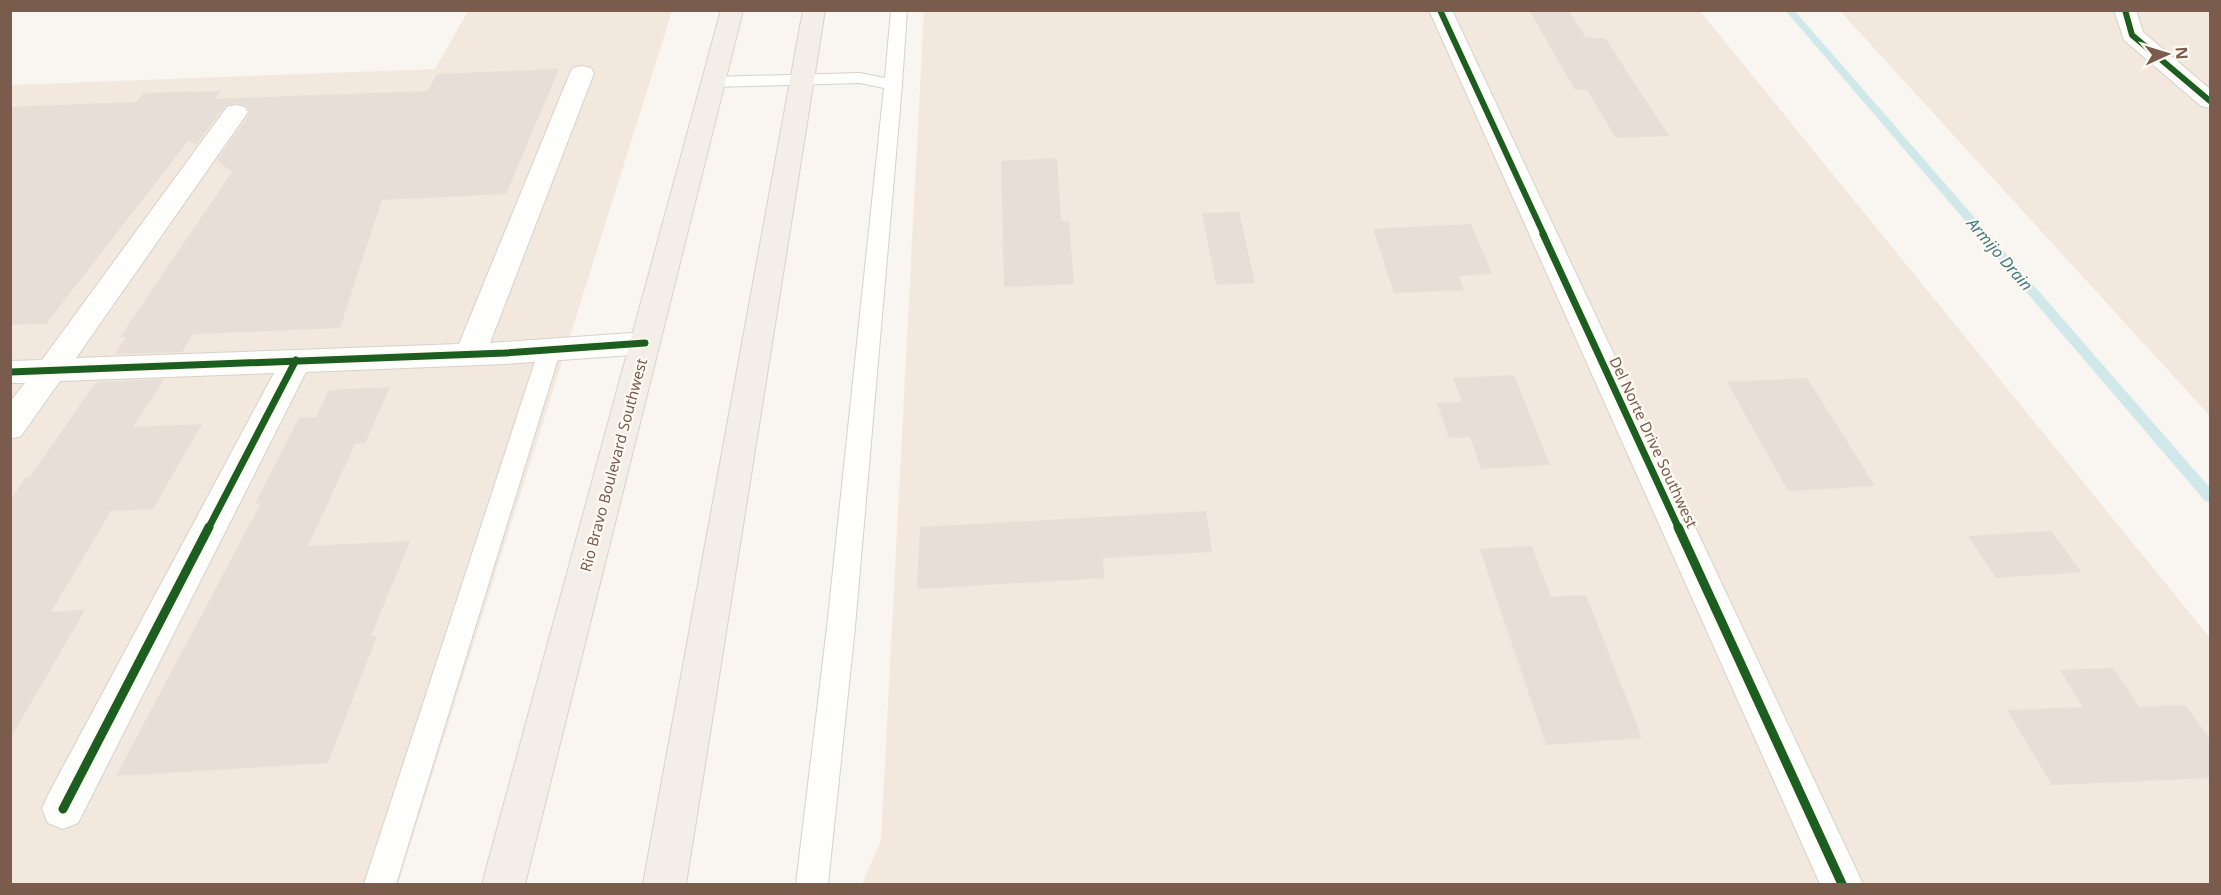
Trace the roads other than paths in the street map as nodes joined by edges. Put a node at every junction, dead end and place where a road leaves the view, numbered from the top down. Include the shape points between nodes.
1 (732, 10) edge
2 (814, 10) edge
3 (899, 10) edge
4 (1440, 10) edge
5 (2125, 10) edge
6 (582, 73) dead end
7 (802, 79) junction
8 (713, 82) junction
9 (893, 86) junction
10 (2211, 101) edge
11 (236, 112) dead end
12 (645, 343) junction
13 (550, 349) junction
14 (471, 353) junction
15 (296, 360) junction
16 (51, 370) junction
17 (10, 372) edge
18 (10, 427) edge
19 (63, 809) dead end
20 (380, 885) edge
21 (503, 885) edge
22 (664, 885) edge
23 (812, 885) edge
24 (1842, 885) edge

1 - 8 main road, Rio Bravo Boulevard Southwest
2 - 7 main road
3 - 9 lane
4 - 24 street, Del Norte Drive Southwest
5 - 10 street via 2132,35
6 - 14 street
7 - 8 lane
7 - 9 lane via 860,78
7 - 22 main road
8 - 12 main road, Rio Bravo Boulevard Southwest
9 - 23 lane via 843,616
11 - 16 street
12 - 13 street
12 - 21 main road, Rio Bravo Boulevard Southwest
13 - 14 street
13 - 20 lane
14 - 15 street
15 - 16 street
15 - 19 street
16 - 17 street
16 - 18 street

